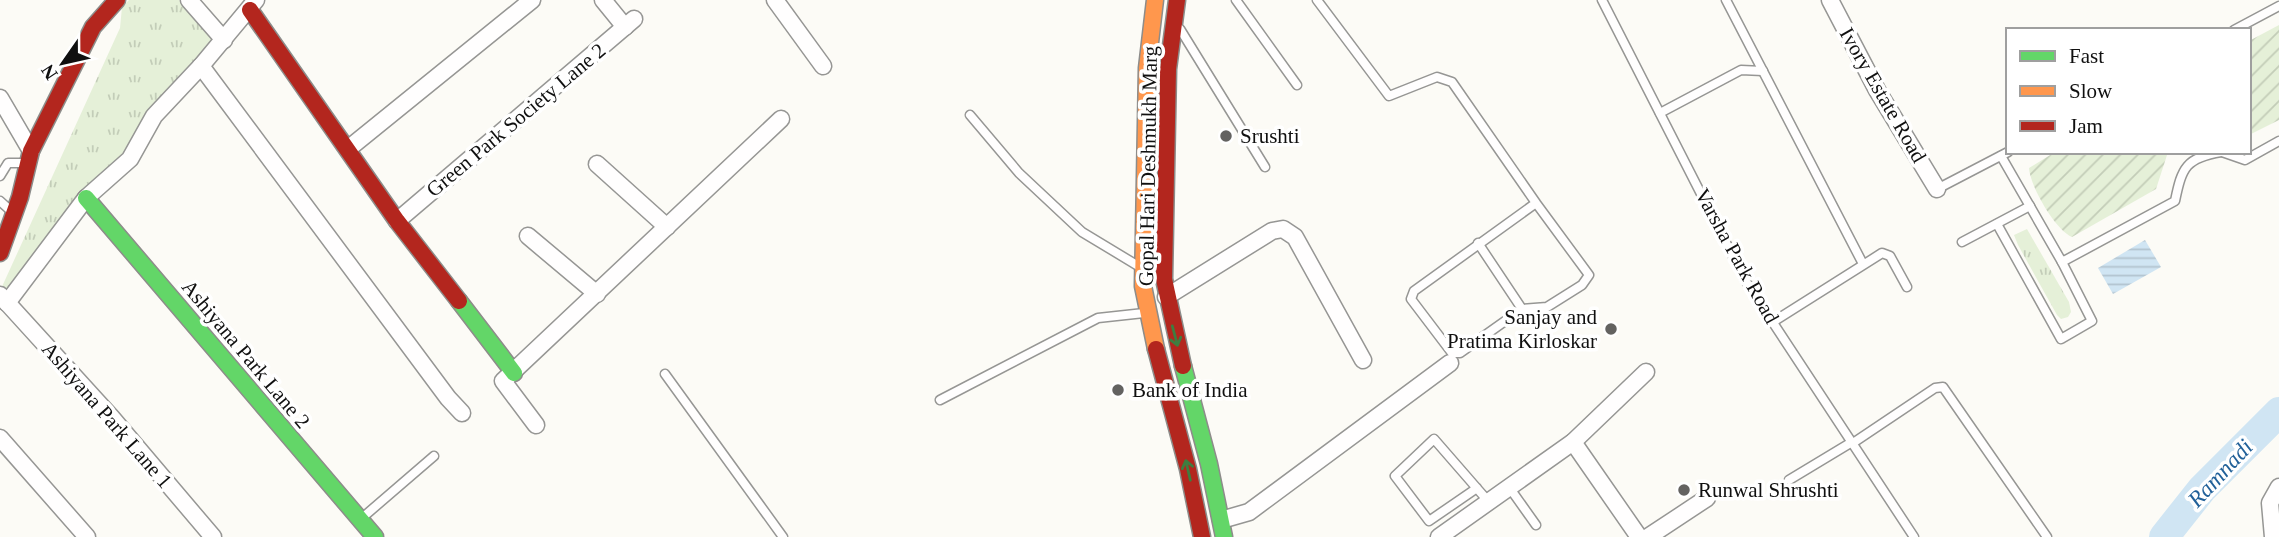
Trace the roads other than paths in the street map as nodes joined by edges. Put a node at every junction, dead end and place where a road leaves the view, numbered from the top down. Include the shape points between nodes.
1 (117, 0) edge
2 (189, 0) edge
3 (532, 0) edge
4 (603, 0) edge
5 (775, 0) edge
6 (1155, 0) edge
7 (1177, 0) edge
8 (1236, 0) edge
9 (1317, 0) edge
10 (1602, 0) edge
11 (1726, 0) edge
12 (1830, 0) edge
13 (253, 5) edge
14 (2279, 6) edge
15 (1173, 18) junction
16 (2238, 28) edge
17 (224, 40) junction
18 (201, 66) junction
19 (823, 66) dead end
20 (1763, 71) junction
21 (1297, 85) dead end
22 (0, 98) edge
23 (1660, 113) junction
24 (970, 115) dead end
25 (781, 119) dead end
26 (2279, 141) edge
27 (348, 149) junction
28 (2005, 154) edge
29 (2208, 154) edge
30 (2227, 154) edge
31 (29, 157) junction
32 (597, 164) dead end
33 (1265, 167) dead end
34 (0, 176) edge
35 (1937, 189) joint
36 (86, 198) junction
37 (0, 201) edge
38 (1536, 203) junction
39 (2030, 206) junction
40 (14, 213) junction
41 (397, 220) junction
42 (1997, 224) junction
43 (667, 228) junction
44 (528, 236) dead end
45 (1962, 242) dead end
46 (1478, 243) junction
47 (0, 253) edge
48 (2062, 262) junction
49 (1863, 264) junction
50 (1142, 269) junction
51 (1164, 279) junction
52 (1143, 286) junction
53 (1908, 287) dead end
54 (597, 294) junction
55 (1166, 298) junction
56 (3, 299) edge
57 (1522, 309) junction
58 (1147, 312) junction
59 (1773, 322) junction
60 (1363, 360) dead end
61 (1450, 363) dead end
62 (1646, 372) dead end
63 (514, 373) junction
64 (666, 374) dead end
65 (940, 400) dead end
66 (462, 413) dead end
67 (536, 425) dead end
68 (0, 438) edge
69 (1573, 442) junction
70 (1852, 442) junction
71 (434, 456) dead end
72 (1789, 480) dead end
73 (1509, 487) junction
74 (2279, 487) edge
75 (1477, 488) junction
76 (1706, 498) dead end
77 (1489, 502) junction
78 (360, 520) junction
79 (1220, 520) junction
80 (1536, 525) dead end
81 (87, 537) edge
82 (212, 537) edge
83 (375, 537) edge
84 (783, 537) edge
85 (1202, 537) edge
86 (1224, 537) edge
87 (1439, 537) edge
88 (1639, 537) edge
89 (1648, 537) edge
90 (1914, 537) edge
91 (2047, 537) edge
92 (2273, 537) edge

1 - 31 street via 93,27
2 - 17 street
3 - 27 street
4 - 41 street, Green Park Society Lane 2 via 630,23
5 - 19 street
6 - 50 street, Gopal Hari Deshmukh Marg via 1147,68
7 - 15 street, Gopal Hari Deshmukh Marg
8 - 21 lane
9 - 38 lane via 1388,96 1437,77 1451,82
10 - 23 lane, Varsha Park Road
11 - 20 lane
12 - 35 street, Ivory Estate Road
13 - 17 street
13 - 27 street
14 - 16 lane
15 - 33 lane
15 - 51 street, Gopal Hari Deshmukh Marg
17 - 18 street
18 - 36 street via 154,116 130,159
18 - 66 street
20 - 23 lane via 1741,70
20 - 49 lane
22 - 31 street
23 - 59 lane, Varsha Park Road via 1745,279
24 - 50 lane via 1019,173 1083,232
25 - 43 street
26 - 30 lane via 2245,160
27 - 41 street
28 - 35 lane
28 - 39 lane
29 - 48 lane via 2196,156 2181,174 2175,201
31 - 34 lane via 8,163
31 - 40 street
32 - 43 street
36 - 56 street
36 - 78 street, Ashiyana Park Lane 2
37 - 40 lane
38 - 46 lane
38 - 57 lane via 1589,275 1582,285 1548,307
39 - 42 lane
39 - 48 lane
40 - 47 street
41 - 63 street
42 - 45 lane
42 - 48 lane via 2061,339 2092,321
43 - 54 street
44 - 54 street
46 - 57 lane
46 - 57 lane via 1414,290 1411,299 1452,353 1460,353
49 - 53 lane via 1886,253
49 - 59 lane
50 - 52 street, Gopal Hari Deshmukh Marg
51 - 52 street
51 - 55 street, Gopal Hari Deshmukh Marg
52 - 58 street, Gopal Hari Deshmukh Marg
54 - 63 street
55 - 60 street via 1272,231 1283,229 1295,237
55 -> 79 street, Gopal Hari Deshmukh Marg
56 - 82 street, Ashiyana Park Lane 1
58 - 65 lane via 1098,318
85 -> 58 street, Gopal Hari Deshmukh Marg
59 - 70 lane, Varsha Park Road
61 - 79 street via 1249,512
62 - 69 street
63 - 67 street via 503,381
64 - 84 lane
68 - 81 street
69 - 73 street
69 - 88 street
70 - 72 lane
70 - 90 lane, Varsha Park Road
70 - 91 lane via 1943,387
71 - 78 lane
73 - 77 street
73 - 80 lane
74 - 92 street via 2270,503
75 - 75 lane via 1434,439 1395,477 1429,521
75 - 77 lane
76 - 89 street
77 - 87 street
78 - 83 street, Ashiyana Park Lane 2
79 - 86 street, Gopal Hari Deshmukh Marg

